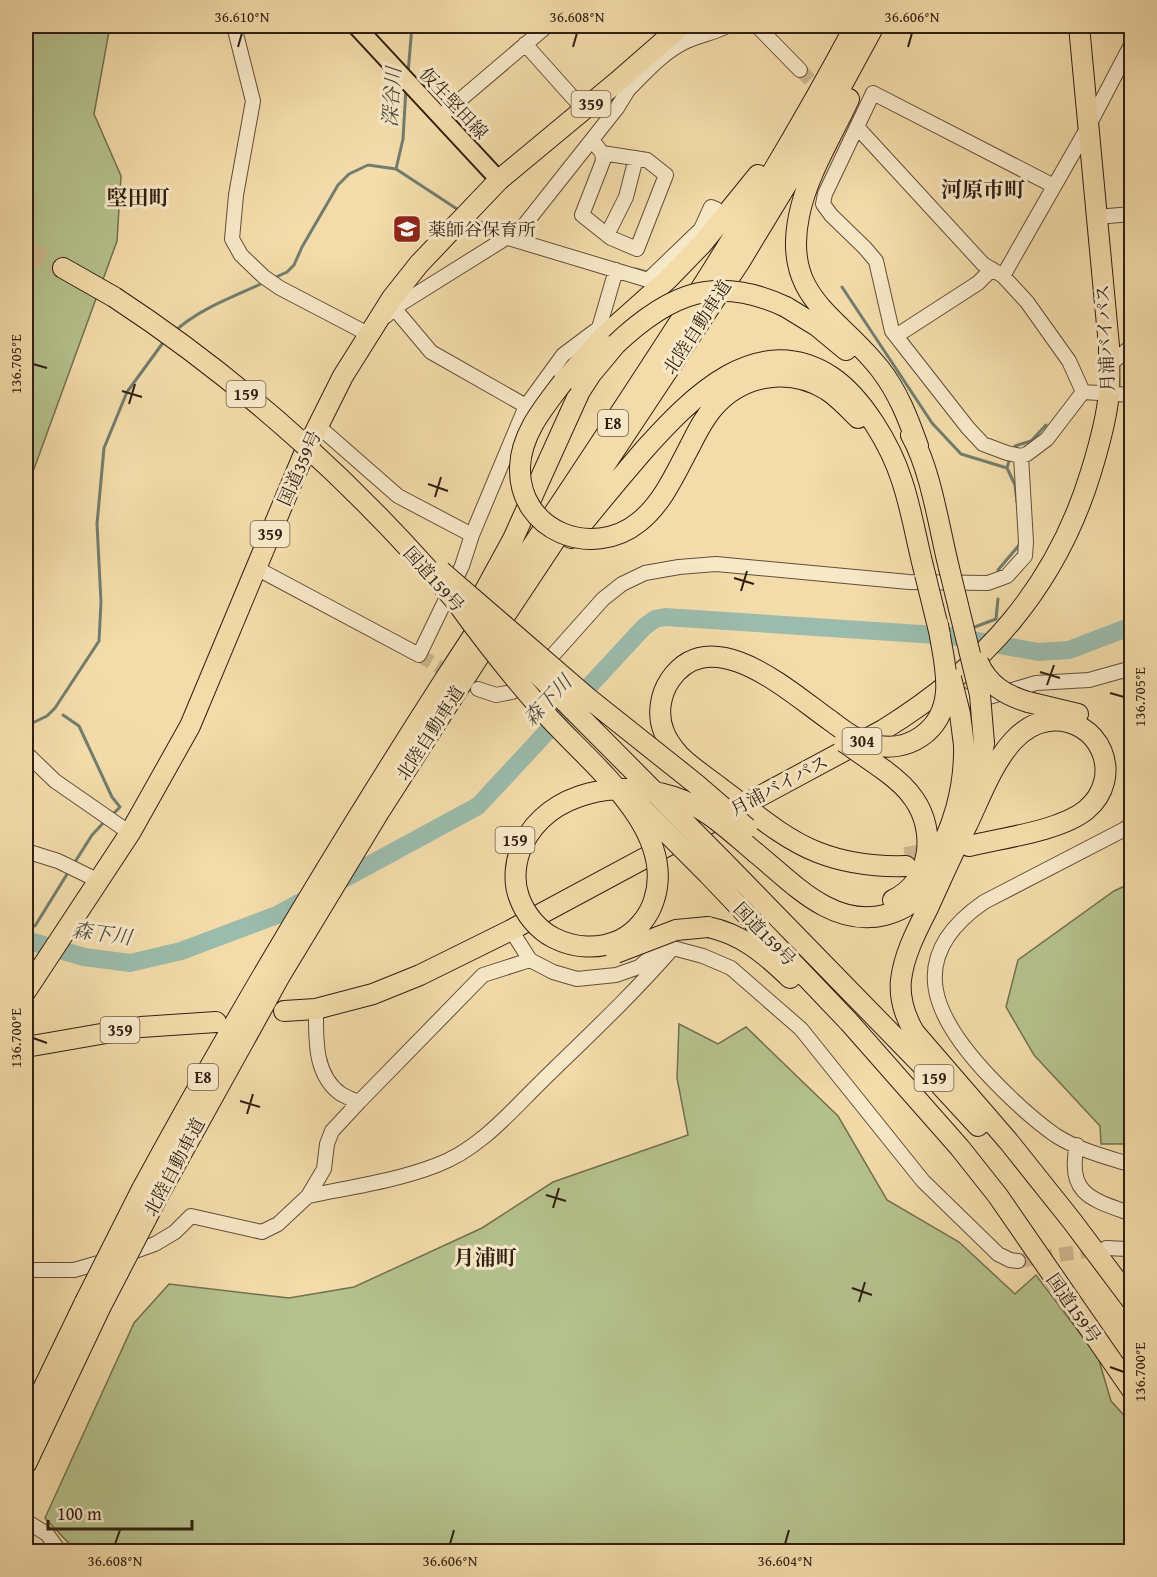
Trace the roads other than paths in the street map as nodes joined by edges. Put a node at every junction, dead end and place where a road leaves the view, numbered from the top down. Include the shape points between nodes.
1 (234, 26) edge
2 (356, 26) edge
3 (547, 26) edge
4 (681, 26) edge
5 (727, 26) edge
6 (757, 26) edge
7 (851, 26) edge
8 (855, 26) edge
9 (874, 26) edge
10 (882, 26) edge
11 (1079, 26) edge
12 (1131, 43) edge
13 (525, 44) junction
14 (800, 70) tunnel mouth
15 (626, 83) junction
16 (584, 110) junction
17 (441, 116) junction
18 (857, 127) junction
19 (1088, 127) junction
20 (593, 141) junction
21 (603, 153) junction
22 (636, 158) junction
23 (499, 180) junction
24 (1054, 186) junction
25 (716, 209) dead end
26 (1131, 214) edge
27 (1096, 217) junction
28 (511, 234) junction
29 (607, 235) junction
30 (63, 268) tunnel mouth
31 (616, 270) junction
32 (998, 273) junction
33 (394, 308) junction
34 (370, 334) junction
35 (896, 336) junction
36 (1131, 346) edge
37 (1109, 365) junction
38 (1083, 392) junction
39 (1109, 393) junction
40 (1131, 395) edge
41 (526, 406) junction
42 (318, 426) junction
43 (918, 446) junction
44 (890, 453) junction
45 (1021, 456) junction
46 (366, 506) junction
47 (398, 534) junction
48 (472, 535) junction
49 (256, 568) junction
50 (460, 607) junction
51 (962, 617) junction
52 (938, 624) junction
53 (1131, 668) edge
54 (957, 678) junction
55 (478, 689) dead end
56 (827, 724) junction
57 (26, 753) edge
58 (397, 785) junction
59 (974, 796) junction
60 (748, 802) junction
61 (359, 814) junction
62 (1131, 823) edge
63 (130, 833) junction
64 (966, 846) junction
65 (760, 848) junction
66 (26, 851) edge
67 (906, 862) tunnel mouth
68 (715, 867) junction
69 (938, 874) junction
70 (97, 880) junction
71 (898, 898) junction
72 (511, 930) junction
73 (673, 948) junction
74 (530, 960) junction
75 (274, 970) junction
76 (26, 991) edge
77 (316, 1009) junction
78 (284, 1011) dead end
79 (216, 1022) dead end
80 (26, 1047) edge
81 (359, 1102) junction
82 (920, 1102) junction
83 (1077, 1145) junction
84 (1131, 1165) edge
85 (308, 1196) junction
86 (1131, 1214) edge
87 (1106, 1248) tunnel mouth
88 (1131, 1251) edge
89 (1018, 1261) tunnel mouth
90 (26, 1269) edge
91 (1131, 1301) edge
92 (92, 1305) junction
93 (1131, 1310) edge
94 (1131, 1390) edge
95 (26, 1424) edge
96 (26, 1464) edge
97 (26, 1521) edge
98 (60, 1551) edge

1 - 34 street via 253,101 232,238 241,255 276,286
2 - 17 main road, 仮生堅田線
3 - 13 street
4 - 15 highway, 国道359号 / 359
5 - 15 street via 688,40
6 - 14 street
7 - 44 highway, bridge via 801,112 747,192 702,244 602,338 563,382 530,429 520,468 524,493 544,522 575,538 608,538 630,529 649,513 706,418 723,398 742,385 778,376 803,379 828,391
8 - 61 highway, 北陸自動車道 / E8 via 783,158 721,258
9 - 58 highway, 北陸自動車道 / E8 via 739,263
10 - 43 highway via 809,182 799,215 796,245 800,273 812,297 889,382 906,412
11 - 19 highway, 月浦バイパス / 304
12 - 19 street
13 - 16 street
13 - 17 street
15 - 16 highway, 国道359号 / 359
15 - 20 street
16 - 23 highway, 国道359号 / 359
17 - 23 main road, 仮生堅田線
18 - 24 street via 873,93
18 - 32 street via 983,264
18 - 35 street via 823,204 876,261 891,331
19 - 24 street
19 - 27 highway, 月浦バイパス / 304
20 - 21 street
20 - 28 street via 522,228
21 - 22 street
21 - 29 street via 582,215
22 - 29 street via 626,197
22 - 29 street via 647,160 666,175 637,249
23 - 34 highway, 国道359号 / 359 via 419,264
24 - 32 street
25 - 31 street via 711,207 701,228 648,280
26 - 27 street
27 - 37 highway, 月浦バイパス / 304
28 - 31 street
28 - 33 street
30 - 46 highway, 国道159号 / 159, bridge via 166,332 258,403
31 - 41 street via 599,328 563,355
32 - 35 street
32 - 38 street via 1027,302 1069,361
33 - 34 street
33 - 41 street via 431,352
34 - 42 highway, 国道359号 / 359
35 - 45 street via 983,444
36 - 37 street
37 - 39 highway, 月浦バイパス / 304
38 - 39 street
38 - 45 street via 1047,439
39 - 40 street
39 - 54 highway, 月浦バイパス / 304 via 1086,490 1059,550 1011,623
41 - 48 street
42 - 48 street via 398,496
42 - 49 highway, 国道359号 / 359
43 - 51 highway, bridge
43 - 61 highway, bridge via 900,415 862,367 832,339 786,307 760,295 733,290 697,293 662,307 616,344 580,391 513,539
44 - 52 highway, bridge via 902,482
44 - 58 highway via 859,401 839,382 815,368 787,361 756,364 714,383 652,442 568,541
45 - 55 street via 1025,556 1007,576 988,584 909,582 716,564 645,573 603,599 529,682 504,694
46 - 47 highway, 国道159号 / 159, bridge
46 - 50 highway, 国道159号 / 159, bridge
47 - 65 highway, 159, bridge via 559,674 696,784
47 - 68 highway, 国道159号 / 159, bridge
48 - 49 street via 462,566 419,655
49 - 63 highway, 国道359号 / 359 via 190,726
50 - 65 highway, 159, bridge via 543,711 611,784 617,791 623,798 634,810 657,857 653,905 639,926 621,940 598,947 573,945 541,929 518,894 518,860 527,837 544,816 578,797 604,790 611,790 618,789 675,797
50 - 68 highway, 国道159号 / 159, bridge via 545,707
51 - 59 highway, bridge via 980,695 984,743
51 - 64 highway, bridge via 985,676 1000,690 1028,702 1076,713 1099,729 1111,745 1116,763 1110,795 1090,819 1071,829
52 - 56 highway, bridge via 946,694 940,715 929,731 903,746 883,747
52 - 71 highway, bridge via 959,707 964,745 962,785 947,832 926,872
53 - 54 street via 1089,680 1035,683 982,699 962,695
54 - 60 highway, 月浦バイパス / 304 via 883,730
56 - 60 highway via 735,670 709,667 685,678 672,702 675,730 693,753
56 - 71 highway, bridge via 906,789 926,822 929,845 923,867
57 - 63 street via 55,781
58 - 75 highway, 北陸自動車道 / E8
59 - 64 highway
59 - 69 highway
60 - 67 highway via 791,839 816,851 858,863
60 - 72 highway, 月浦バイパス
61 - 75 highway, 北陸自動車道 / E8
62 - 83 street via 969,912 950,932 936,967 939,1008 968,1054 1020,1107 1056,1135
63 - 70 highway, 国道359号 / 359
64 - 64 highway, 159 via 1055,826 1087,809 1101,790 1106,765 1092,735 1077,725 1059,721 1039,723 1020,734 997,766
64 - 69 highway, 159
64 - 91 highway, 159 via 907,955 901,980 904,1012 914,1032 1009,1142
65 - 69 highway, 159 via 814,900 835,912 856,917 880,916 903,909
65 - 71 highway, 159 via 838,900 876,906
65 - 82 highway, 159, bridge via 714,806 685,790 624,778 586,784 556,796 538,809 512,844 506,884 518,920 536,939 572,956 598,957 624,951 676,930 708,927 735,935 758,949
66 - 70 street
68 - 82 highway, 国道159号 / 159
68 - 93 highway, 国道159号 / 159 via 919,1062 1070,1231
70 - 76 highway, 国道359号 / 359
72 - 74 street
72 - 77 highway, 月浦バイパス via 420,975 373,994
73 - 74 street via 616,975 578,979
73 - 85 street via 566,1058 464,1152 385,1182
73 - 89 street via 731,968 801,1029 922,1181 998,1254
74 - 81 street via 483,975
75 - 92 highway, 北陸自動車道 / E8, bridge via 206,1072
77 - 78 highway, 月浦バイパス
77 - 81 street via 319,1059 327,1080 341,1094
79 - 80 highway, 359 via 141,1027
81 - 85 street via 332,1131 324,1169
82 - 94 highway, 国道159号 / 159 via 998,1196
83 - 84 street
83 - 86 street via 1076,1177 1085,1192 1103,1205
85 - 90 street via 278,1224 262,1232 191,1216 155,1244 116,1258 74,1270
87 - 88 street
92 - 95 highway, 北陸自動車道 / E8
92 - 96 highway, 北陸自動車道 / E8
97 - 98 street via 47,1534

